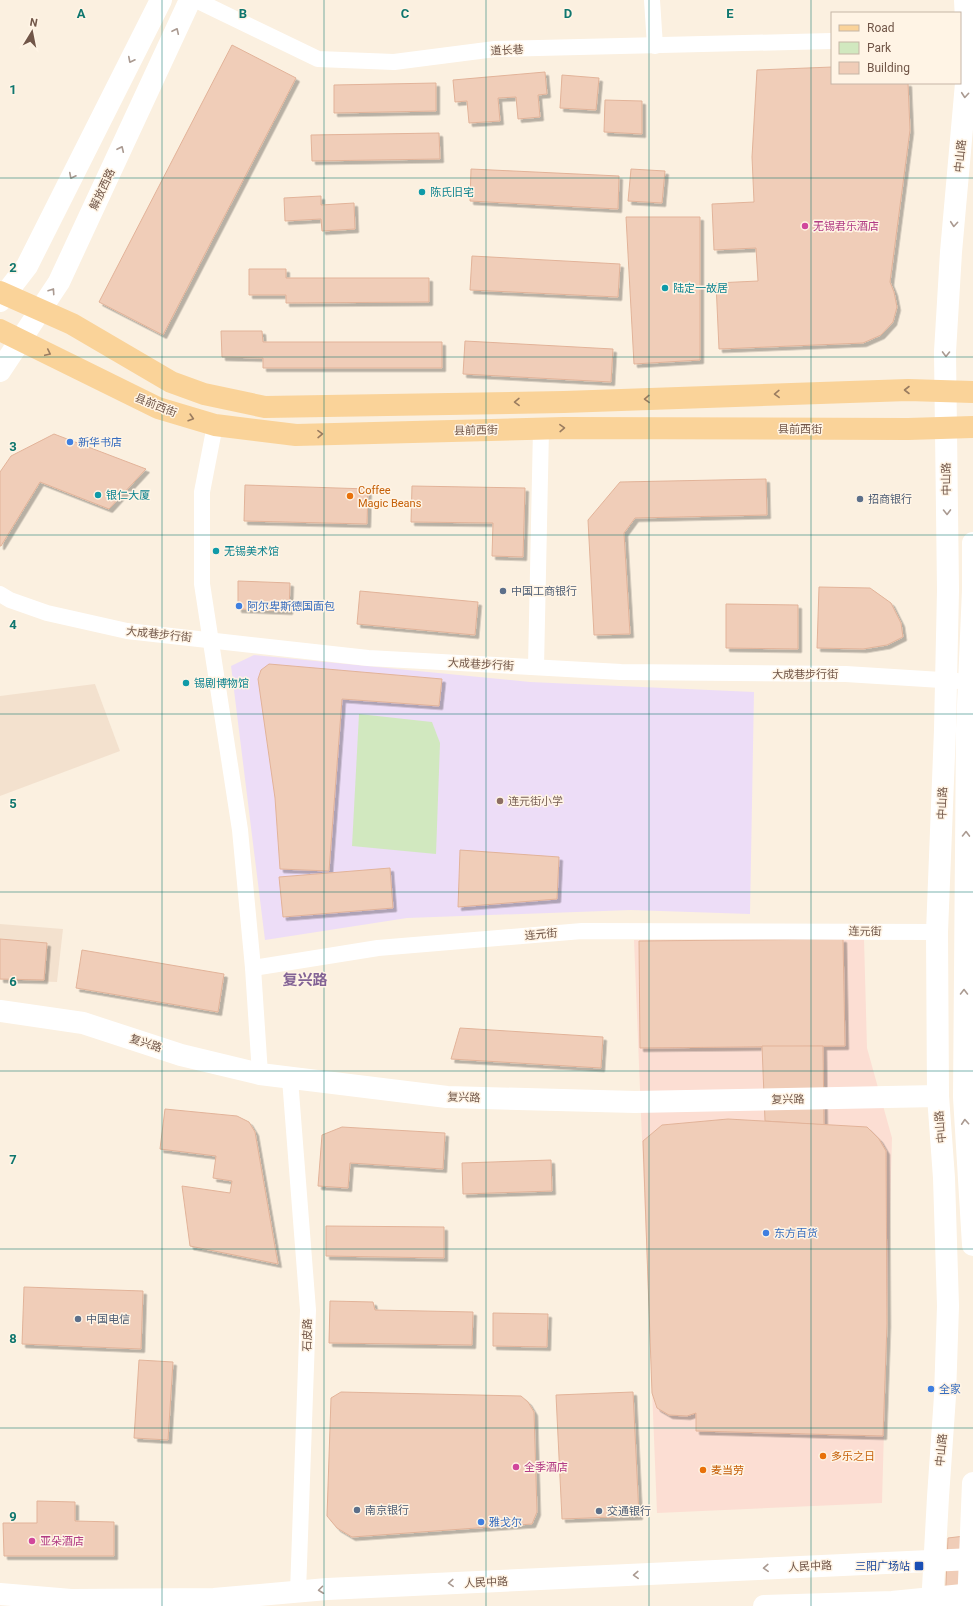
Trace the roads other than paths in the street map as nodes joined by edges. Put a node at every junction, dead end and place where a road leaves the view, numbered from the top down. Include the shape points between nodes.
1 (161, 0) edge
2 (190, 0) edge
3 (196, 0) edge
4 (652, 0) edge
5 (965, 0) edge
6 (963, 37) edge
7 (831, 41) edge
8 (655, 46) junction
9 (2, 296) edge
10 (40, 310) junction
11 (0, 330) edge
12 (20, 340) junction
13 (0, 371) edge
14 (946, 391) junction
15 (973, 392) edge
16 (214, 425) junction
17 (973, 427) edge
18 (946, 428) junction
19 (540, 429) junction
20 (973, 543) edge
21 (973, 590) edge
22 (0, 594) edge
23 (211, 640) junction
24 (536, 667) junction
25 (945, 681) junction
26 (969, 681) junction
27 (970, 729) edge
28 (969, 856) edge
29 (937, 932) junction
30 (253, 968) junction
31 (0, 1011) edge
32 (260, 1074) junction
33 (290, 1079) junction
34 (938, 1096) junction
35 (968, 1097) edge
36 (973, 1245) edge
37 (973, 1483) edge
38 (971, 1559) edge
39 (934, 1560) junction
40 (298, 1592) junction
41 (0, 1594) edge
42 (970, 1598) edge
43 (932, 1602) edge
44 (764, 1606) edge

1 -> 9 main road via 27,266
10 -> 2 main road, 解放西路 via 59,282
3 - 8 street, 道长巷 via 318,59 394,62 495,49
4 - 8 street
5 - 6 main road, 中山路
6 -> 14 main road, 中山路 via 968,61 951,252
7 - 8 street, 道长巷
9 - 10 main road
10 - 12 main road, 解放西路
14 -> 10 main road via 265,407 204,394 171,382 72,324
11 - 12 main road, 县前西街
12 - 13 main road, 解放西路
12 -> 16 main road, 县前西街 via 158,408
14 - 15 main road
14 - 18 main road, 中山路
16 -> 19 main road, 县前西街 via 296,435
16 - 23 street via 202,492 202,584
17 - 18 main road, 县前西街
19 -> 18 main road, 县前西街
18 -> 25 main road, 中山路 via 948,590
19 - 24 street
20 - 21 main road
21 - 26 main road
22 - 23 street, 大成巷步行街 via 47,613 127,631
23 - 24 street, 大成巷步行街 via 368,658
23 - 30 street via 240,830
24 - 25 street, 大成巷步行街 via 621,672 846,674
25 - 26 street, 大成巷步行街
25 - 29 main road, 中山路
26 - 27 main road
28 -> 27 main road
35 -> 28 main road
29 - 30 street, 连元街 via 582,931 378,948
29 - 34 main road, 中山路
30 - 32 street
31 - 32 main road, 复兴路 via 83,1023 181,1055
32 - 33 main road, 复兴路
33 - 34 main road, 复兴路 via 446,1097 635,1102
33 - 40 street, 石皮路 via 308,1310
34 - 39 main road, 中山路 via 944,1178 948,1306 946,1396
36 -> 35 main road
37 - 38 main road
38 - 39 main road, 人民中路
38 - 42 main road
39 -> 40 main road, 人民中路
39 - 43 main road, 中山路
40 - 41 main road, 人民中路 via 214,1599 150,1600 71,1600
42 - 43 main road
43 - 44 main road

